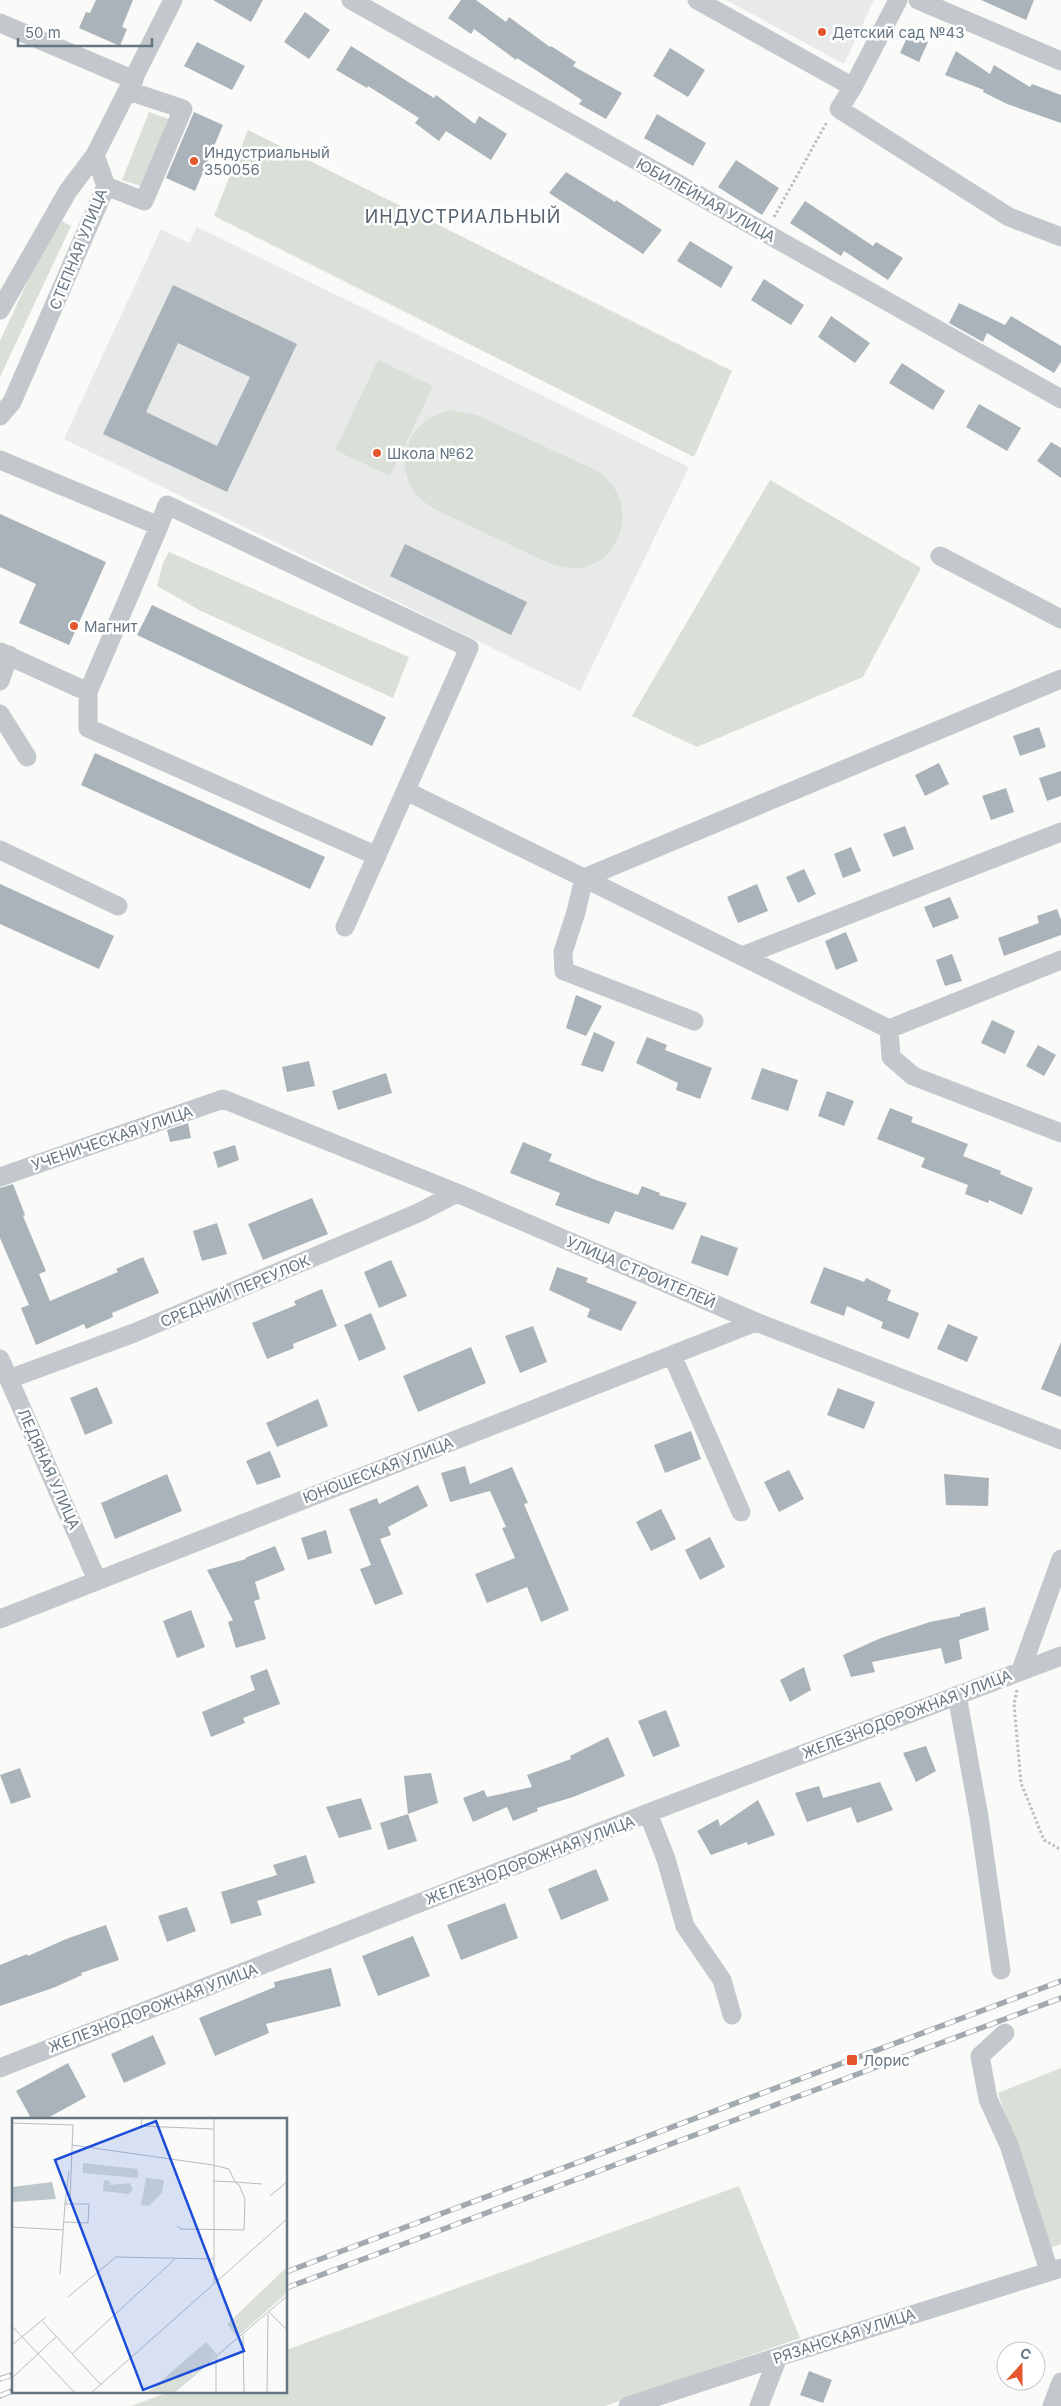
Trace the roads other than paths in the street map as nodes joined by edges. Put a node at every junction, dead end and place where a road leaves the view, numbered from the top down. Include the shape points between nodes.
1 (173, 0) edge
2 (352, 0) edge
3 (697, 0) edge
4 (898, 0) edge
5 (918, 0) edge
6 (0, 23) edge
7 (1061, 61) edge
8 (132, 86) junction
9 (852, 87) junction
10 (96, 155) junction
11 (106, 186) junction
12 (1061, 237) edge
13 (0, 310) edge
14 (1061, 399) edge
15 (6, 409) edge
16 (0, 460) edge
17 (159, 526) junction
18 (940, 556) dead end
19 (1061, 619) edge
20 (4, 653) edge
21 (1061, 679) edge
22 (0, 681) edge
23 (88, 692) junction
24 (0, 714) edge
25 (28, 757) dead end
26 (406, 791) junction
27 (1061, 832) edge
28 (0, 850) edge
29 (377, 856) junction
30 (584, 878) junction
31 (118, 906) dead end
32 (346, 927) dead end
33 (742, 956) junction
34 (1061, 960) edge
35 (694, 1021) dead end
36 (889, 1028) junction
37 (223, 1099) joint
38 (1061, 1133) edge
39 (0, 1177) edge
40 (457, 1193) junction
41 (756, 1322) junction
42 (672, 1355) junction
43 (0, 1359) edge
44 (9, 1379) junction
45 (1061, 1440) edge
46 (741, 1512) dead end
47 (1061, 1559) edge
48 (97, 1580) junction
49 (0, 1619) edge
50 (1061, 1656) edge
51 (1021, 1670) junction
52 (957, 1694) junction
53 (648, 1813) junction
54 (1001, 1970) dead end
55 (732, 2015) dead end
56 (1005, 2033) dead end
57 (0, 2068) edge
58 (1055, 2270) edge
59 (778, 2356) junction
60 (1061, 2382) edge
61 (628, 2406) edge
62 (759, 2406) edge
63 (1052, 2406) edge

1 - 8 street
2 - 14 street, ЮБИЛЕЙНАЯ УЛИЦА
3 - 9 street
4 - 9 street
5 - 7 street
6 - 8 street
8 - 10 street
8 - 11 street via 182,109 144,202
9 - 12 street via 839,109 1009,217
10 - 11 street, СТЕПНАЯ УЛИЦА
10 - 13 street via 68,191
11 - 15 street, СТЕПНАЯ УЛИЦА
16 - 17 street
17 - 23 street
17 - 26 street via 167,505 469,648
18 - 19 street
20 - 22 street
20 - 23 street
21 - 30 street
23 - 29 street via 88,728
24 - 25 street
26 - 29 street
26 - 30 street
27 - 33 street
28 - 31 street
29 - 32 street
30 - 33 street
30 - 35 street via 562,952 564,971
33 - 36 street
34 - 36 street
36 - 38 street via 891,1057 913,1076
37 - 39 street, УЧЕНИЧЕСКАЯ УЛИЦА
37 - 40 street, УЛИЦА СТРОИТЕЛЕЙ
40 - 41 street, УЛИЦА СТРОИТЕЛЕЙ
40 - 44 street, СРЕДНИЙ ПЕРЕУЛОК via 418,1214 134,1333
41 - 42 street, ЮНОШЕСКАЯ УЛИЦА
41 - 45 street, УЛИЦА СТРОИТЕЛЕЙ
42 - 46 street
42 - 48 street, ЮНОШЕСКАЯ УЛИЦА
43 - 44 street, ЛЕДЯНАЯ УЛИЦА
44 - 48 street, ЛЕДЯНАЯ УЛИЦА
47 - 51 street
48 - 49 street, ЮНОШЕСКАЯ УЛИЦА
50 - 51 street, ЖЕЛЕЗНОДОРОЖНАЯ УЛИЦА
51 - 52 street, ЖЕЛЕЗНОДОРОЖНАЯ УЛИЦА
52 - 53 street, ЖЕЛЕЗНОДОРОЖНАЯ УЛИЦА
52 - 54 street
53 - 55 street via 686,1926 722,1980
53 - 57 street, ЖЕЛЕЗНОДОРОЖНАЯ УЛИЦА
56 - 58 street via 980,2056 986,2090
58 - 59 street, РЯЗАНСКАЯ УЛИЦА
59 - 61 street, РЯЗАНСКАЯ УЛИЦА
59 - 62 street
60 - 63 street

